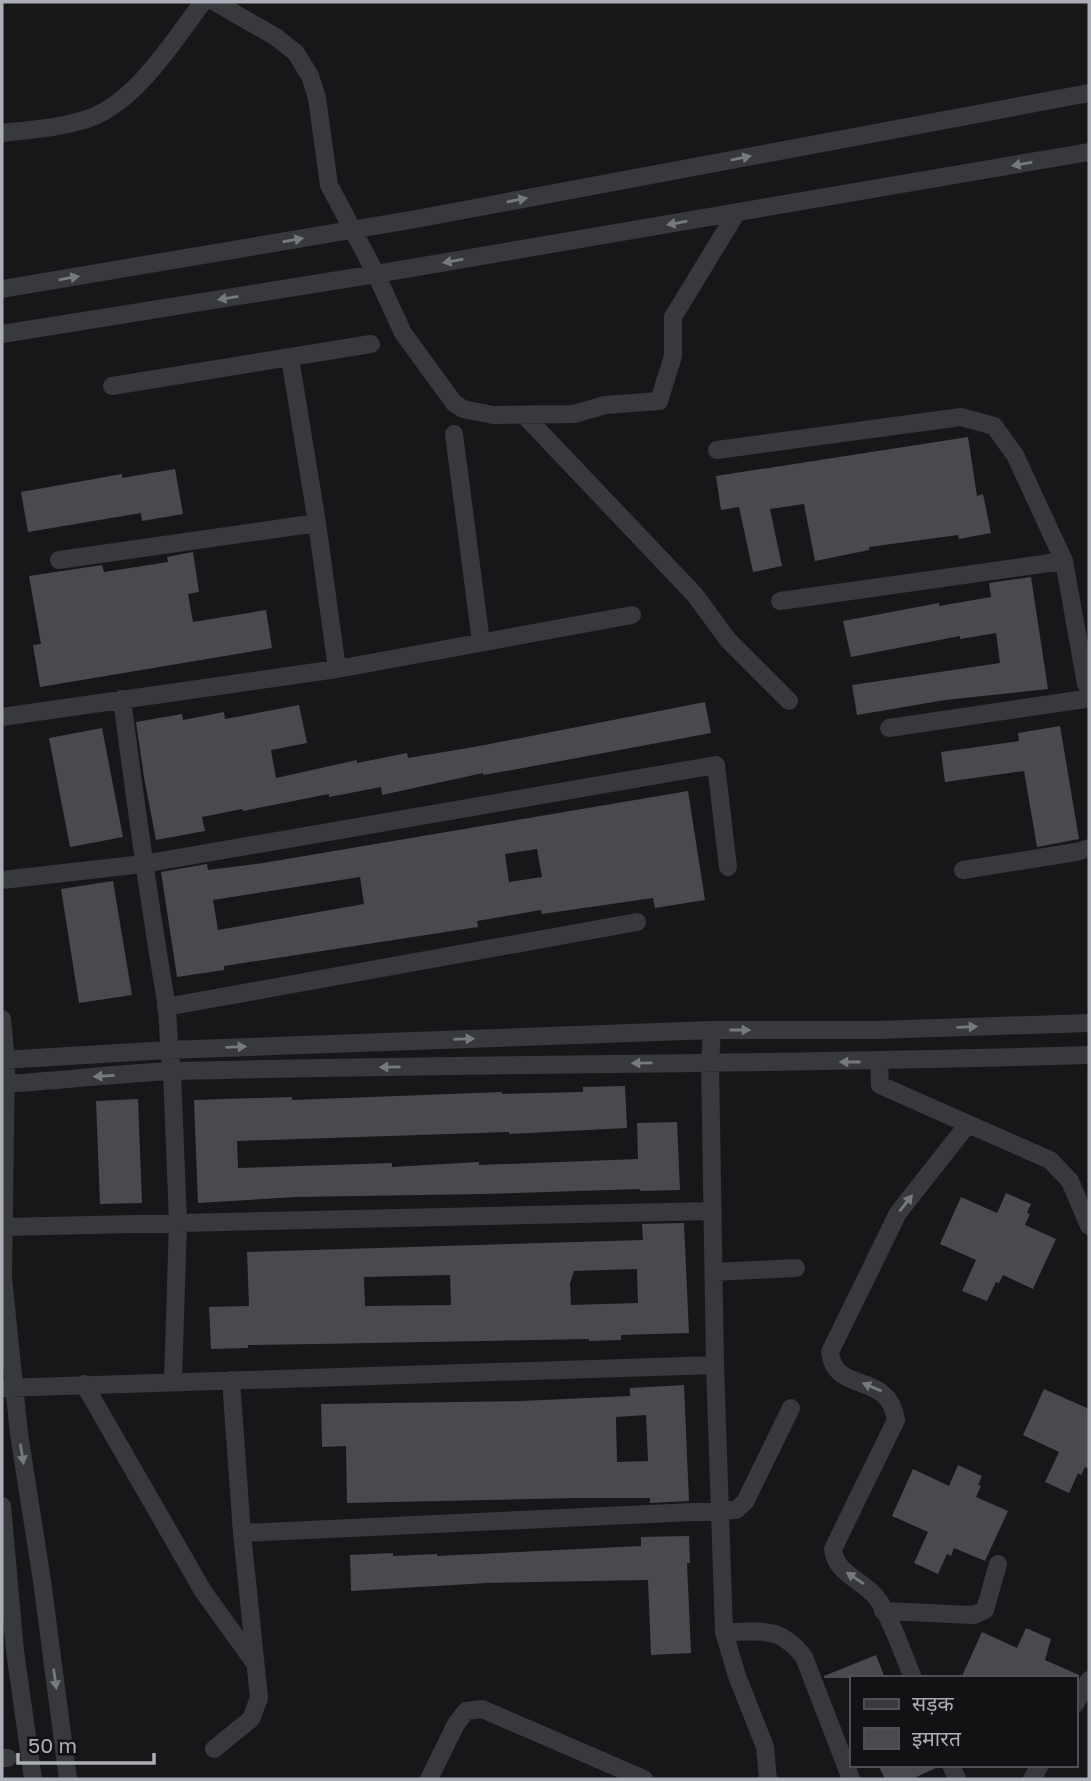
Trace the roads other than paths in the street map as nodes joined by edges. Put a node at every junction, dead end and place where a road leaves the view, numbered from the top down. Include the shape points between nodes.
1 (203, 2) edge
2 (215, 2) edge
3 (1089, 93) edge
4 (2, 133) edge
5 (1089, 152) edge
6 (737, 212) junction
7 (353, 230) junction
8 (376, 274) junction
9 (2, 289) edge
10 (2, 334) edge
11 (371, 344) dead end
12 (290, 358) junction
13 (112, 386) dead end
14 (524, 415) junction
15 (454, 434) dead end
16 (717, 450) dead end
17 (317, 523) junction
18 (59, 560) dead end
19 (1064, 561) junction
20 (780, 601) dead end
21 (632, 615) dead end
22 (481, 642) junction
23 (337, 668) junction
24 (1087, 692) edge
25 (122, 699) junction
26 (789, 701) dead end
27 (2, 717) edge
28 (889, 728) dead end
29 (1089, 848) edge
30 (143, 864) junction
31 (728, 867) dead end
32 (963, 870) dead end
33 (2, 880) edge
34 (637, 922) dead end
35 (166, 1007) junction
36 (2, 1019) edge
37 (1089, 1023) edge
38 (712, 1030) junction
39 (168, 1050) junction
40 (1089, 1055) edge
41 (4, 1060) edge
42 (710, 1062) junction
43 (879, 1062) junction
44 (173, 1071) junction
45 (4, 1084) edge
46 (961, 1121) junction
47 (713, 1211) junction
48 (178, 1223) junction
49 (1089, 1226) edge
50 (3, 1227) edge
51 (796, 1268) dead end
52 (714, 1272) junction
53 (715, 1365) junction
54 (231, 1380) junction
55 (173, 1381) junction
56 (84, 1384) junction
57 (8, 1387) edge
58 (791, 1408) dead end
59 (2, 1506) edge
60 (720, 1513) junction
61 (242, 1533) junction
62 (998, 1564) dead end
63 (883, 1611) junction
64 (724, 1632) junction
65 (256, 1665) junction
66 (912, 1676) edge
67 (1089, 1680) edge
68 (1077, 1701) edge
69 (214, 1749) dead end
70 (611, 1773) edge
71 (33, 1779) edge
72 (68, 1779) edge
73 (429, 1779) edge
74 (644, 1779) edge
75 (768, 1779) edge
76 (851, 1779) edge

1 - 4 street via 124,98 90,118 60,127
2 - 7 street via 276,37 296,53 310,76 330,185
7 -> 3 street
5 -> 6 street
6 -> 8 street
6 - 14 street via 673,317 673,356 659,401 606,405 574,414
7 - 8 street
9 -> 7 street
8 -> 10 street
8 - 14 street via 403,333 454,403 493,415
11 - 12 street
12 - 13 street
12 - 17 street
14 - 26 street
15 - 22 street
16 - 19 street via 961,417 994,426 1015,455
17 - 18 street
17 - 23 street
19 - 20 street
19 - 24 street
21 - 22 street
22 - 23 street
23 - 25 street
24 - 28 street
25 - 27 street
25 - 30 street
29 - 32 street
30 - 31 street via 716,765
30 - 33 street
30 - 35 street
34 - 35 street
35 - 39 street
36 - 41 street
38 -> 37 street
39 -> 38 street
38 - 42 street
39 - 41 street
39 - 44 street
40 - 43 street
41 - 45 street
43 -> 42 street
42 -> 44 street
42 - 47 street
43 - 46 street via 880,1085
44 -> 45 street
44 - 48 street
45 - 50 street
46 - 49 street via 1050,1160 1070,1181
63 -> 46 street via 867,1586 839,1567 832,1549 896,1420 894,1405 884,1392 836,1372 830,1352 898,1213
47 - 48 street
47 - 52 street
48 - 50 street
48 - 55 street
50 - 57 street
51 - 52 street
52 - 53 street
53 - 54 street
53 - 60 street
54 - 55 street
54 - 61 street
55 - 56 street
56 - 57 street
56 - 65 street via 203,1591
57 -> 72 street
58 - 60 street via 745,1502 736,1510
59 - 71 street
60 - 61 street
60 - 64 street
61 - 65 street
62 - 63 street via 985,1610 974,1615
63 - 66 street
64 - 75 street via 765,1747
64 - 76 street via 775,1633 792,1642 804,1657
65 - 69 street via 259,1698 251,1719
67 - 68 street
70 - 73 street via 482,1709 466,1711 456,1724
70 - 74 street

